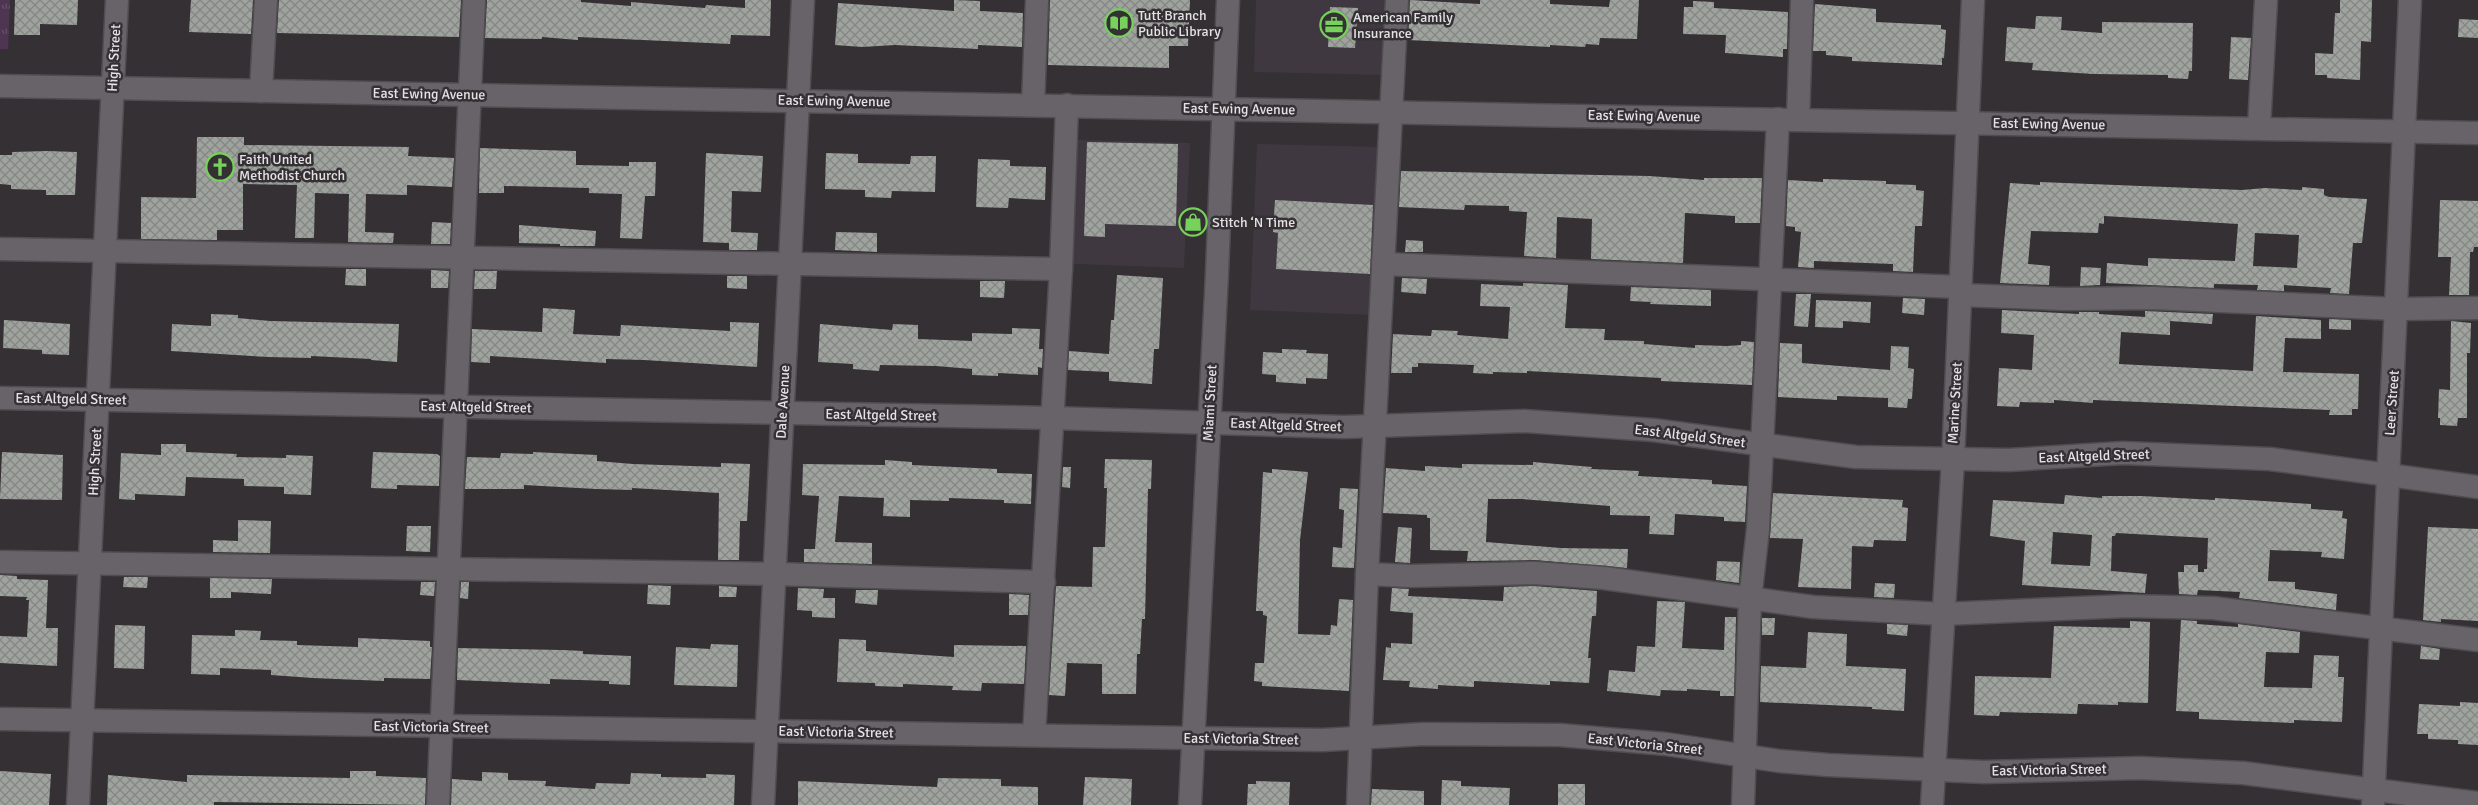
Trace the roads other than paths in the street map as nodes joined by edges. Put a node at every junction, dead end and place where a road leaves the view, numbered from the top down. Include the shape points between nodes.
1 (117, 0) edge
2 (266, 0) edge
3 (474, 0) edge
4 (803, 0) edge
5 (1038, 0) edge
6 (1228, 0) edge
7 (1397, 0) edge
8 (1802, 0) edge
9 (1973, 0) edge
10 (2266, 0) edge
11 (2410, 0) edge
12 (0, 86) edge
13 (113, 88) junction
14 (262, 91) junction
15 (470, 95) junction
16 (799, 100) junction
17 (1033, 105) junction
18 (1067, 105) junction
19 (1225, 108) junction
20 (1391, 111) junction
21 (1788, 119) junction
22 (1967, 123) junction
23 (2259, 128) junction
24 (2404, 131) junction
25 (2478, 133) edge
26 (0, 248) edge
27 (105, 250) junction
28 (464, 259) junction
29 (790, 264) junction
30 (1382, 264) junction
31 (1060, 269) junction
32 (1769, 280) junction
33 (1960, 291) junction
34 (2478, 308) edge
35 (2397, 309) junction
36 (0, 398) edge
37 (98, 400) junction
38 (456, 406) junction
39 (782, 413) junction
40 (1052, 418) junction
41 (1209, 423) junction
42 (1375, 426) junction
43 (1761, 445) junction
44 (1953, 460) junction
45 (2388, 474) junction
46 (2478, 487) edge
47 (0, 562) edge
48 (90, 564) junction
49 (449, 570) junction
50 (775, 574) junction
51 (1367, 574) junction
52 (1044, 582) junction
53 (1750, 599) junction
54 (1943, 614) junction
55 (2381, 629) junction
56 (2478, 640) edge
57 (0, 719) edge
58 (82, 720) junction
59 (442, 728) junction
60 (766, 731) junction
61 (1034, 735) junction
62 (1193, 738) junction
63 (1360, 739) junction
64 (1745, 756) junction
65 (1933, 770) junction
66 (2374, 798) edge
67 (2478, 803) edge
68 (78, 805) edge
69 (438, 805) edge
70 (763, 805) edge
71 (1190, 805) edge
72 (1358, 805) edge
73 (1743, 805) edge
74 (1932, 805) edge

1 - 13 street, High Street
2 - 14 street
3 - 15 street
4 - 16 street, Dale Avenue
5 - 17 street
6 - 19 street, Miami Street
7 - 20 street
8 - 21 street
9 - 22 street, Marine Street
10 - 23 street
11 - 24 street, Leer Street
12 - 13 street, East Ewing Avenue
13 - 14 street, East Ewing Avenue
13 - 27 street, High Street
14 - 15 street, East Ewing Avenue
15 - 16 street, East Ewing Avenue
15 - 28 street
16 - 17 street, East Ewing Avenue
16 - 29 street, Dale Avenue
17 - 18 street, East Ewing Avenue
18 - 19 street, East Ewing Avenue
18 - 31 street
19 - 20 street, East Ewing Avenue
19 - 41 street, Miami Street
20 - 21 street, East Ewing Avenue
20 - 30 street
21 - 22 street, East Ewing Avenue
21 - 32 street
22 - 23 street, East Ewing Avenue
22 - 33 street, Marine Street
23 - 24 street, East Ewing Avenue
24 - 25 street, East Ewing Avenue
24 - 35 street, Leer Street
26 - 27 street
27 - 28 street
27 - 37 street, High Street
28 - 29 street
28 - 38 street
29 - 31 street
29 - 39 street, Dale Avenue
30 - 32 street
30 - 42 street
31 - 40 street
32 - 33 street
32 - 43 street
33 - 35 street via 2065,299 2153,298
33 - 44 street, Marine Street
34 - 35 street
35 - 45 street, Leer Street
36 - 37 street, East Altgeld Street
37 - 38 street, East Altgeld Street
37 - 48 street, High Street
38 - 39 street, East Altgeld Street
38 - 49 street
39 - 40 street, East Altgeld Street
39 - 50 street, Dale Avenue
40 - 41 street, East Altgeld Street
40 - 52 street
41 - 42 street, East Altgeld Street via 1344,428
41 - 62 street, Miami Street
42 - 43 street, East Altgeld Street via 1475,421 1566,423
42 - 51 street
43 - 44 street, East Altgeld Street via 1856,457
43 - 53 street via 1758,529
44 - 45 street, East Altgeld Street via 2123,453 2218,456
44 - 54 street, Marine Street
45 - 46 street, East Altgeld Street
45 - 55 street, Leer Street
47 - 48 street
48 - 49 street
48 - 58 street, High Street
49 - 50 street
49 - 59 street
50 - 52 street
50 - 60 street, Dale Avenue
51 - 53 street via 1534,573 1604,578
51 - 63 street
52 - 61 street
53 - 54 street via 1812,607
53 - 64 street
54 - 55 street via 2127,606 2213,608
54 - 65 street, Marine Street
55 - 56 street
55 - 66 street, Leer Street
57 - 58 street, East Victoria Street
58 - 59 street, East Victoria Street
58 - 68 street, High Street
59 - 60 street, East Victoria Street
59 - 69 street
60 - 61 street, East Victoria Street
60 - 70 street, Dale Avenue
61 - 62 street, East Victoria Street
62 - 63 street, East Victoria Street
62 - 71 street, Miami Street
63 - 64 street, East Victoria Street via 1442,733 1560,735 1666,744
63 - 72 street
64 - 65 street, East Victoria Street via 1828,765
64 - 73 street
65 - 66 street, East Victoria Street via 2187,769 2291,778
65 - 74 street, Marine Street
66 - 67 street, East Victoria Street

